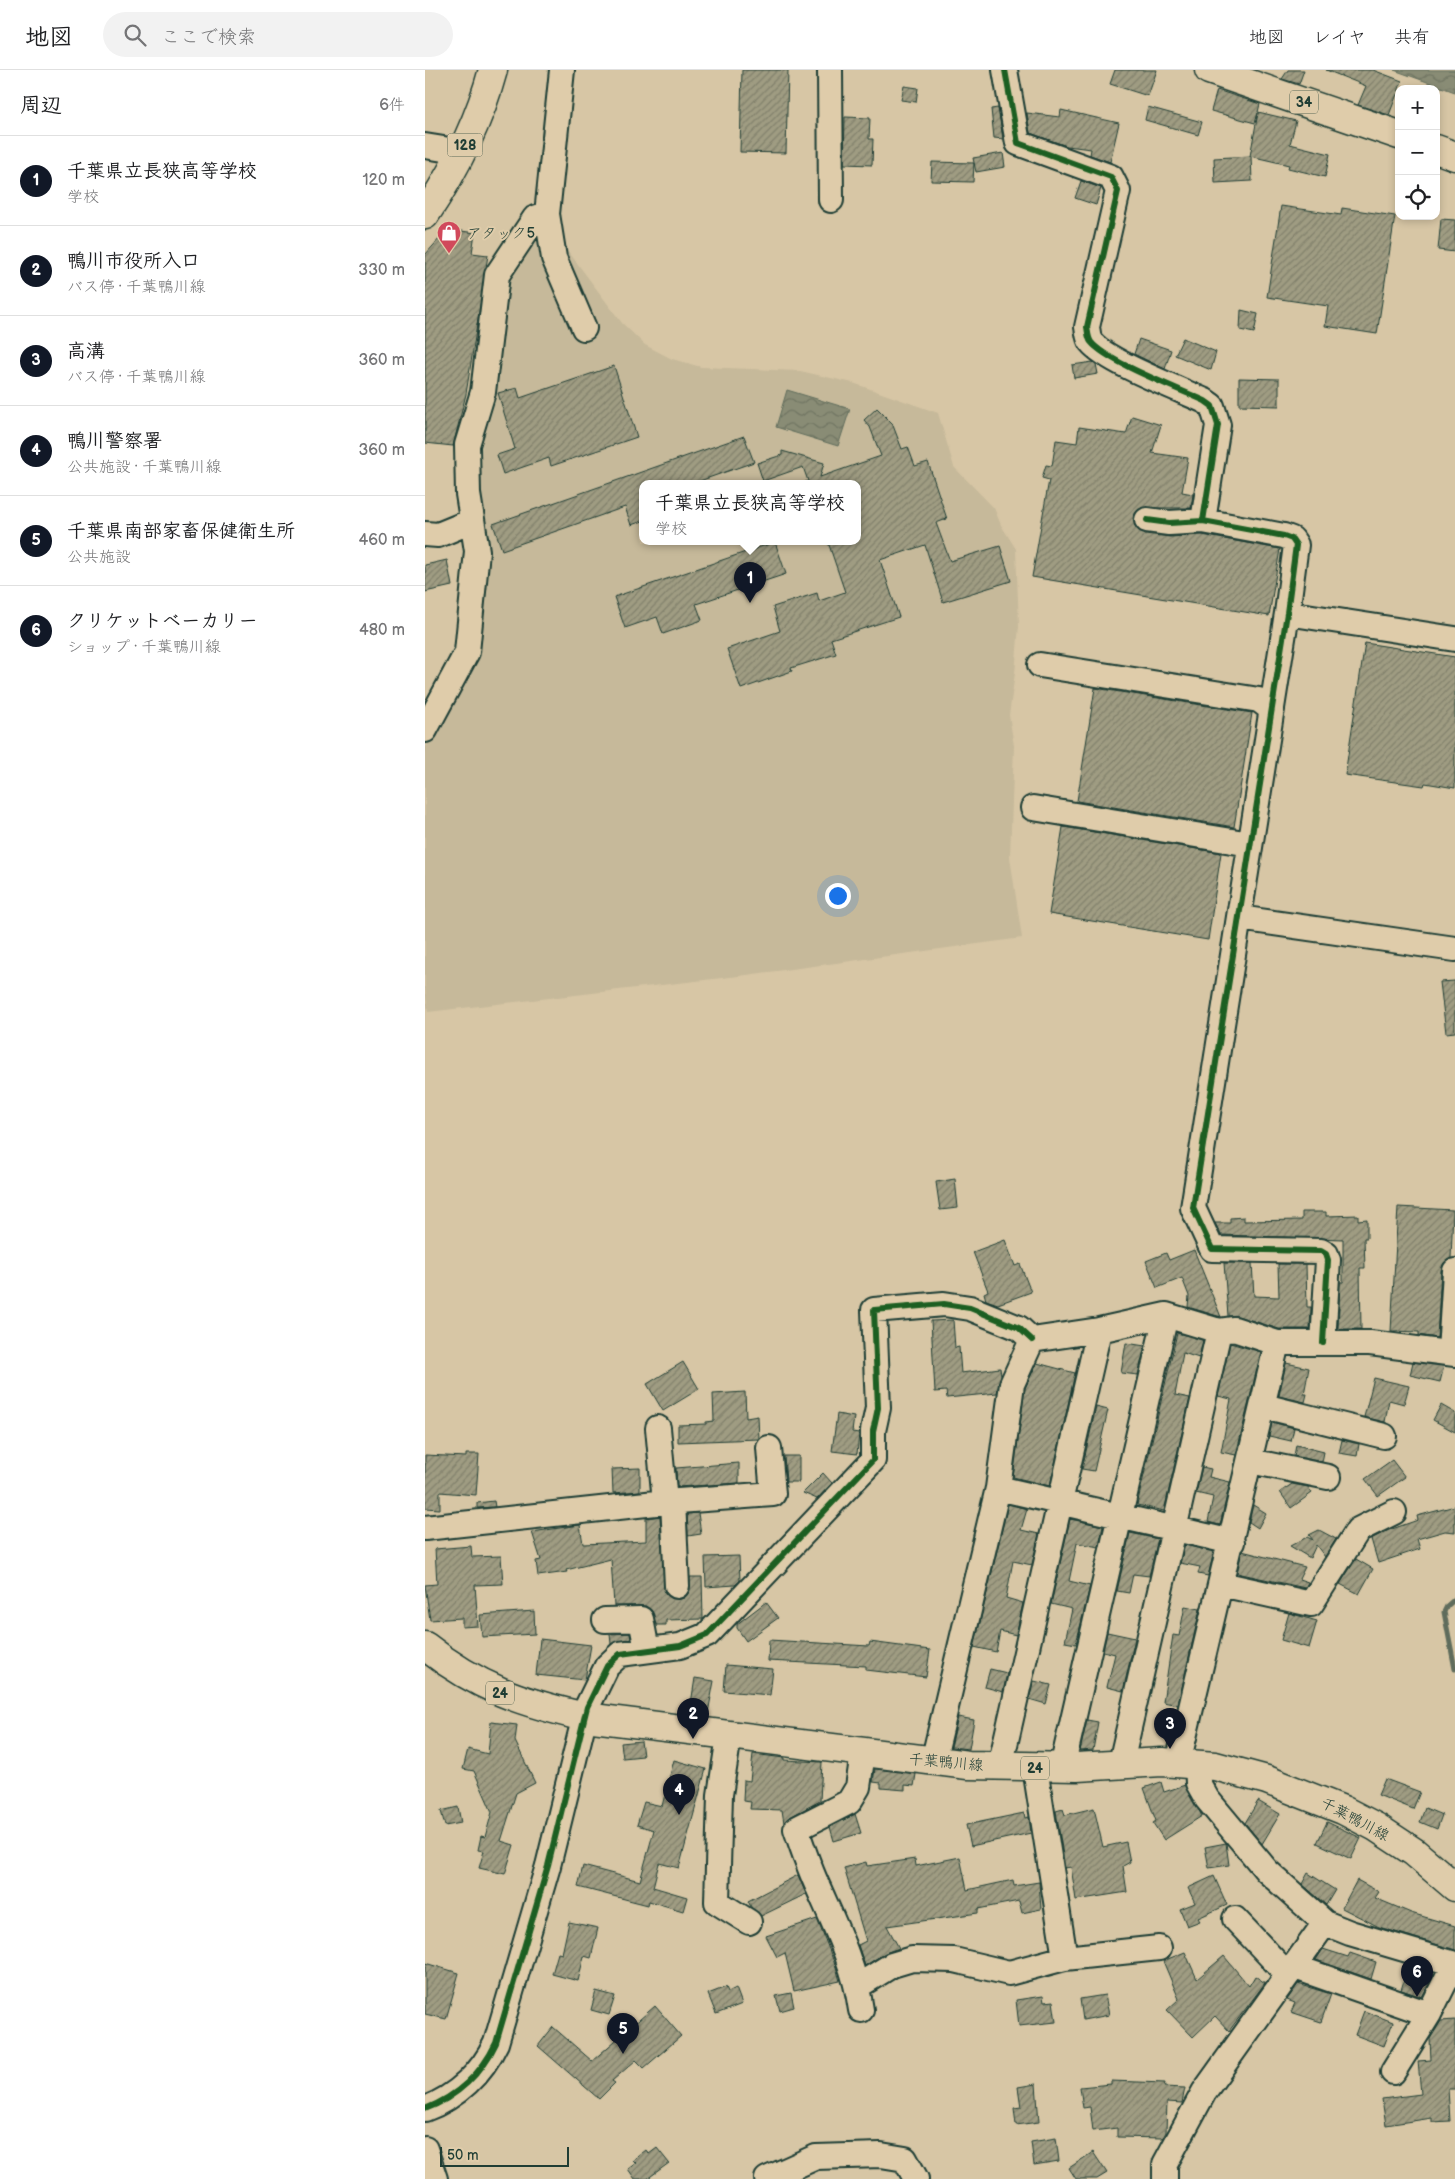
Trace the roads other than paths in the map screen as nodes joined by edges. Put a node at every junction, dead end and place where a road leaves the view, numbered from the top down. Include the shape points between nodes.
1 (493, 70) edge
2 (562, 70) edge
3 (830, 70) edge
4 (1005, 70) edge
5 (1209, 70) edge
6 (1395, 134) edge
7 (425, 146) edge
8 (1440, 150) edge
9 (462, 152) junction
10 (1455, 156) edge
11 (831, 200) dead end
12 (429, 202) edge
13 (547, 214) junction
14 (584, 328) dead end
15 (1147, 520) dead end
16 (1203, 520) junction
17 (472, 521) junction
18 (425, 534) edge
19 (1287, 613) junction
20 (1455, 639) edge
21 (1040, 664) dead end
22 (1272, 710) junction
23 (425, 730) edge
24 (1033, 808) dead end
25 (1250, 844) junction
26 (1239, 918) junction
27 (1455, 949) edge
28 (1455, 1270) edge
29 (1166, 1315) junction
30 (1099, 1330) junction
31 (1219, 1331) junction
32 (1032, 1340) junction
33 (1277, 1343) junction
34 (1323, 1343) junction
35 (1453, 1353) edge
36 (1263, 1406) junction
37 (658, 1428) dead end
38 (1384, 1436) dead end
39 (769, 1448) dead end
40 (1250, 1461) junction
41 (1328, 1477) dead end
42 (998, 1488) junction
43 (669, 1502) junction
44 (1060, 1502) junction
45 (1395, 1512) dead end
46 (1119, 1515) junction
47 (425, 1528) edge
48 (1175, 1529) junction
49 (1232, 1542) junction
50 (1221, 1584) junction
51 (677, 1586) dead end
52 (605, 1620) dead end
53 (425, 1646) edge
54 (647, 1650) junction
55 (585, 1717) junction
56 (729, 1736) junction
57 (863, 1753) junction
58 (933, 1762) junction
59 (1121, 1764) junction
60 (1188, 1764) junction
61 (1000, 1766) junction
62 (1035, 1768) junction
63 (1062, 1768) junction
64 (1455, 1887) edge
65 (1235, 1919) dead end
66 (749, 1922) dead end
67 (1325, 1923) junction
68 (1159, 1948) dead end
69 (1065, 1958) junction
70 (1455, 1964) edge
71 (1292, 1971) junction
72 (858, 1986) junction
73 (861, 2010) dead end
74 (1429, 2014) junction
75 (1393, 2072) dead end
76 (425, 2108) edge
77 (425, 2149) edge
78 (780, 2176) edge
79 (435, 2179) edge
80 (916, 2179) edge
81 (1165, 2179) edge

1 - 9 main road, 128
2 - 13 street
3 - 11 street
4 - 16 street via 1018,143 1111,177 1116,184 1118,191 1087,327 1089,335 1091,342 1119,362 1212,406 1218,425
5 - 6 main road, 34
7 - 9 street
8 - 10 main road
9 - 12 main road, 128
13 - 14 street via 554,258
13 - 17 street via 535,218 497,275 483,392 467,445
15 - 16 street via 1169,523
16 - 19 street via 1292,539 1296,545
17 - 18 street via 438,535
17 - 23 street via 477,551 467,652
19 - 20 street
19 - 22 street
21 - 22 street via 1259,700
22 - 25 street
24 - 25 street
25 - 26 street
26 - 27 street
26 - 34 street via 1193,1208 1212,1249 1321,1251 1326,1254
28 - 35 street
29 - 30 street
29 - 31 street
29 - 46 street
30 - 32 street
30 - 44 street
31 - 33 street via 1234,1329
31 - 48 street
32 - 42 street via 1012,1384
32 - 54 street via 1019,1328 970,1308 944,1304 874,1310 878,1408 873,1431 873,1460 707,1635 680,1646
33 - 34 street
33 - 36 street
34 - 35 street via 1370,1343
36 - 38 street
36 - 40 street
37 - 43 street
39 - 43 street via 773,1494
40 - 41 street
40 - 49 street
42 - 44 street
42 - 58 street
43 - 47 street
43 - 51 street
44 - 46 street
44 - 61 street
45 - 50 street via 1358,1530 1311,1604
46 - 48 street
46 - 63 street
48 - 49 street
48 - 59 street
49 - 50 street
50 - 60 street
52 - 54 street via 641,1619
53 - 55 main road, 千葉鴨川線 / 24 via 483,1686 541,1707
54 - 55 street via 613,1658
55 - 56 main road, 千葉鴨川線 / 24
55 - 76 street via 548,1866 496,2043 485,2064 464,2085 441,2102
56 - 57 main road, 千葉鴨川線 / 24
56 - 66 street via 720,1795 717,1902
57 - 58 main road, 千葉鴨川線 / 24
57 - 72 street via 858,1787 849,1802 796,1829
58 - 61 main road, 千葉鴨川線 / 24
59 - 60 main road, 千葉鴨川線 / 24
59 - 63 main road, 千葉鴨川線 / 24
60 - 64 main road, 千葉鴨川線 / 24 via 1251,1775 1343,1810 1414,1852
60 - 67 street via 1207,1799 1267,1871
61 - 62 main road, 千葉鴨川線 / 24
62 - 63 main road, 千葉鴨川線 / 24
62 - 69 street
65 - 71 street
67 - 70 street
67 - 71 street
68 - 69 street
69 - 72 street via 1009,1972 955,1960 912,1959 892,1965
70 - 74 street
71 - 74 street
71 - 81 street via 1204,2092 1165,2164
72 - 73 street
74 - 75 street
77 - 79 street
78 - 80 street via 816,2157 881,2155 905,2159

